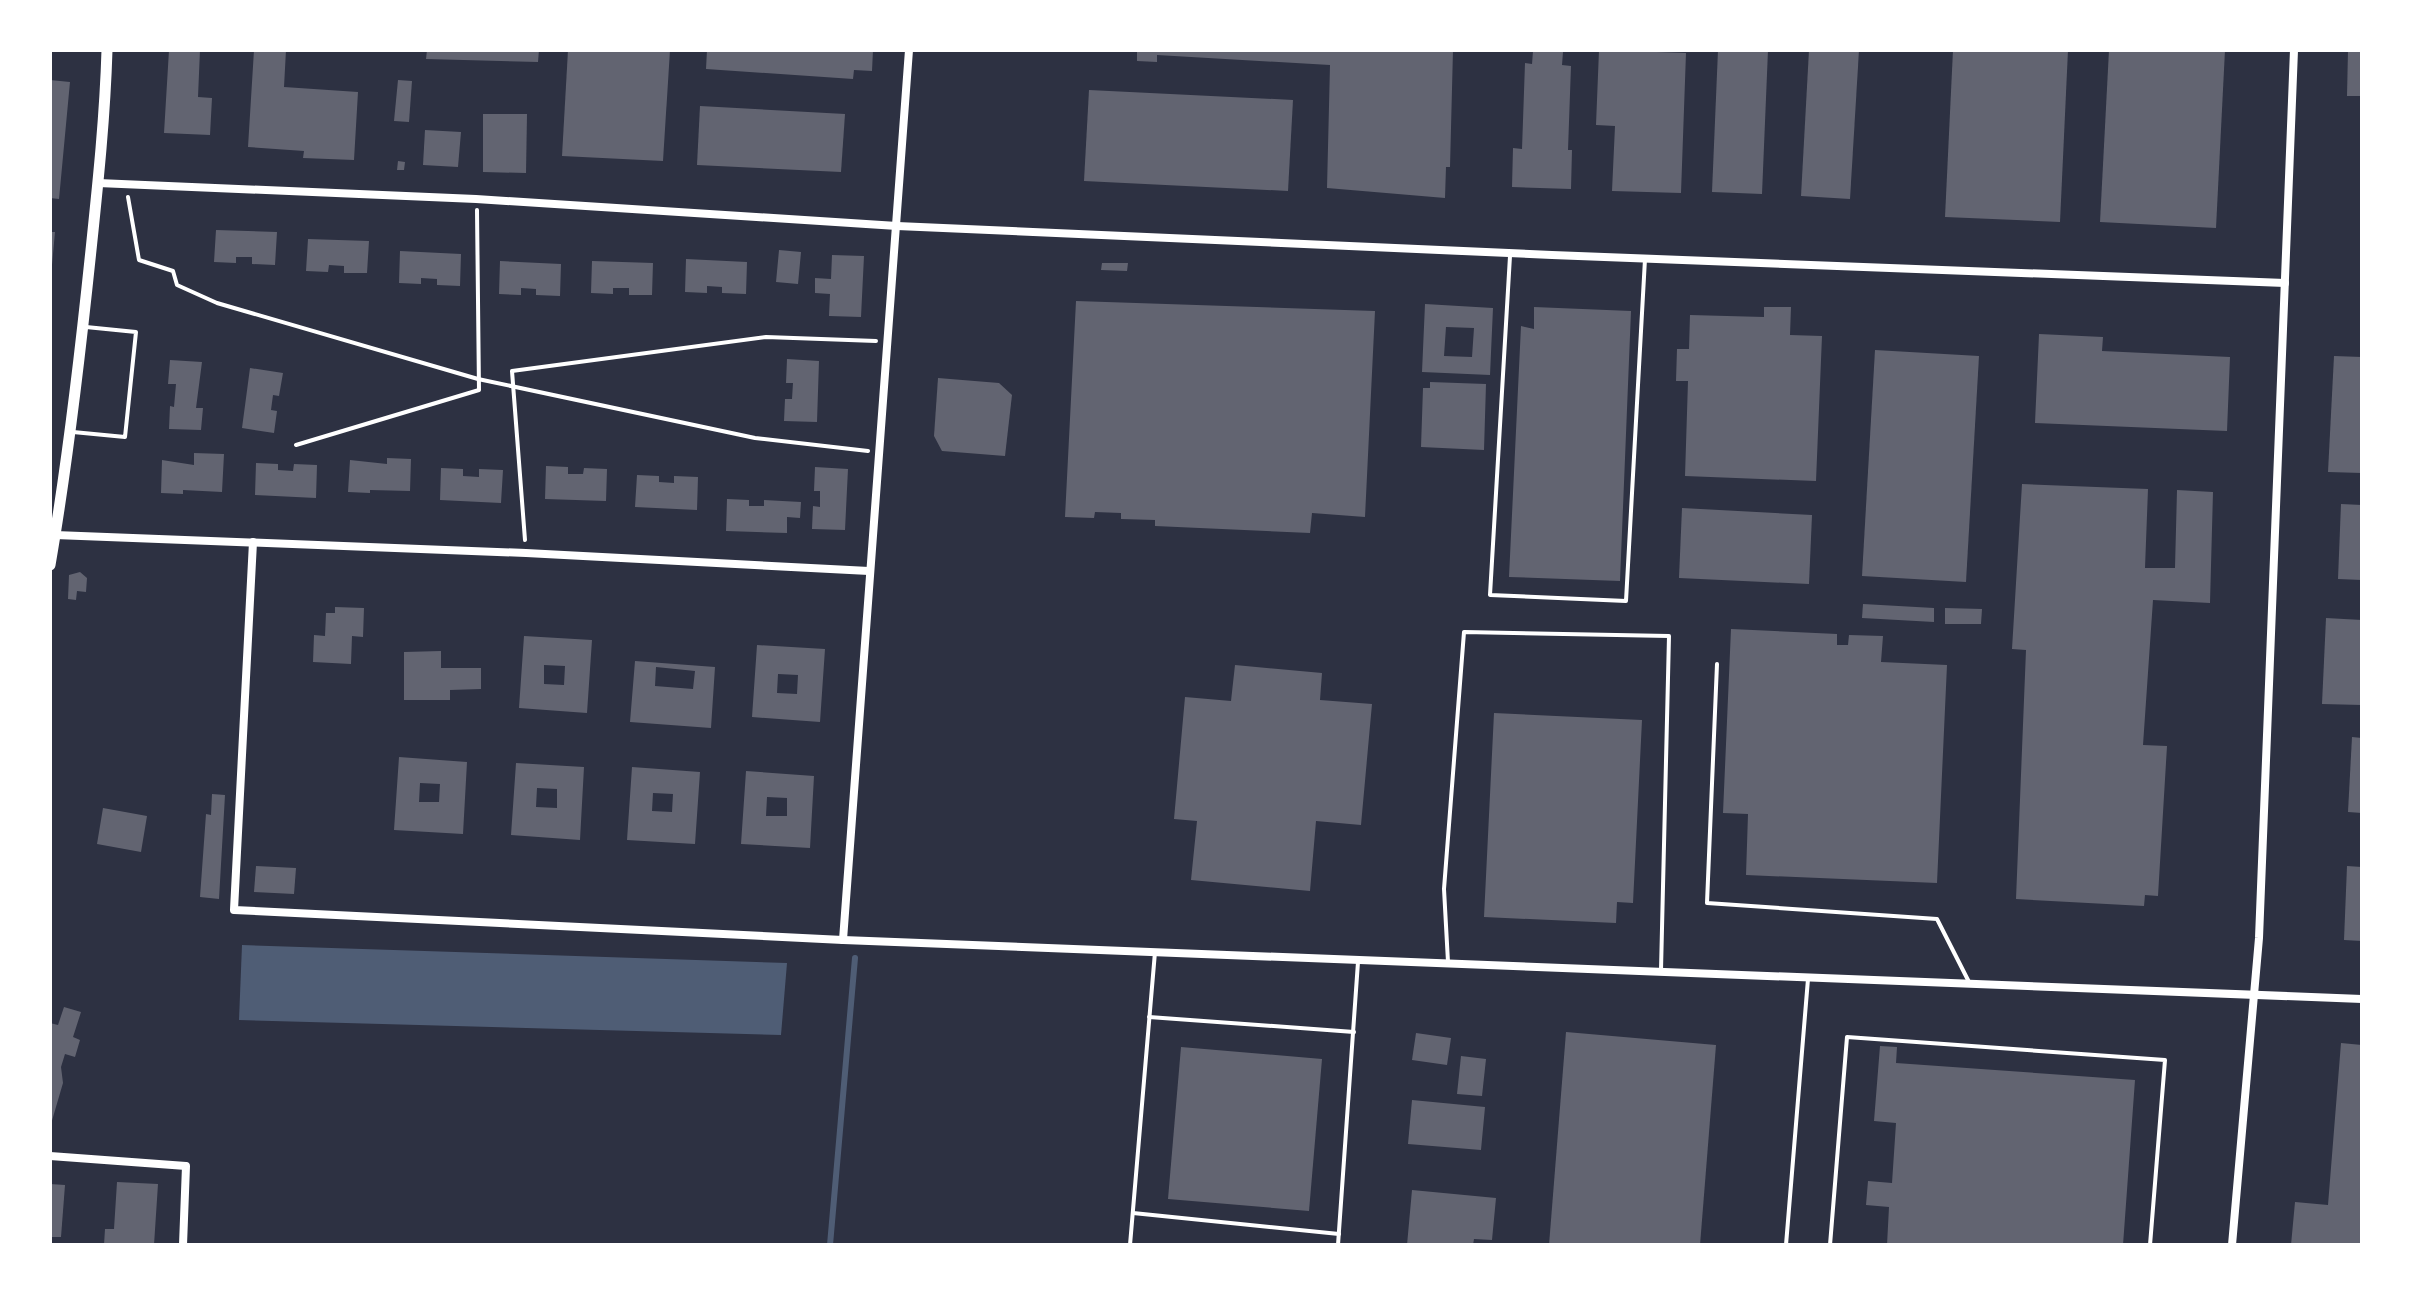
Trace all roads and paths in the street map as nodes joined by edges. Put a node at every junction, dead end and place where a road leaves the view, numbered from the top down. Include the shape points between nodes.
1 (107, 50) edge
2 (909, 50) edge
3 (2294, 50) edge
4 (98, 183) junction
5 (126, 185) junction
6 (476, 199) junction
7 (897, 226) junction
8 (1510, 253) junction
9 (1645, 259) junction
10 (2285, 283) junction
11 (83, 327) junction
12 (886, 341) junction
13 (478, 379) junction
14 (513, 386) junction
15 (71, 432) junction
16 (296, 445) dead end
17 (878, 453) junction
18 (54, 520) edge
19 (55, 535) junction
20 (253, 542) junction
21 (526, 553) junction
22 (50, 565) edge
23 (869, 571) junction
24 (1717, 664) dead end
25 (843, 940) junction
26 (1155, 951) junction
27 (1358, 959) junction
28 (1448, 962) junction
29 (1661, 970) junction
30 (1809, 976) junction
31 (1969, 982) junction
32 (2254, 993) junction
33 (2362, 999) edge
34 (1149, 1017) junction
35 (1354, 1032) junction
36 (50, 1156) edge
37 (1133, 1213) junction
38 (1339, 1234) junction
39 (183, 1245) edge
40 (1130, 1245) edge
41 (1338, 1245) edge
42 (1786, 1245) edge
43 (1830, 1245) edge
44 (2150, 1245) edge
45 (2232, 1245) edge

1 - 4 street
2 - 7 street
3 - 10 street
4 - 5 street
4 - 11 street
5 - 6 street
5 - 13 path via 139,260 173,271 177,285 217,303
6 - 7 street
6 - 13 path
7 - 8 street
7 - 12 street
8 - 9 street
8 - 9 lane via 1490,595 1626,601
9 - 10 street
10 - 32 street
11 - 15 street
11 - 15 lane via 136,332 125,437
12 - 14 path via 766,337 512,371
12 - 17 street
13 - 14 path
13 - 16 path via 479,390
14 - 17 path via 755,438
14 - 21 path
15 - 18 street
17 - 23 street
18 - 19 street
19 - 20 street
19 - 22 street
20 - 21 street
20 - 25 street via 234,910
21 - 23 street
23 - 25 street
24 - 31 lane via 1707,903 1937,919
25 - 26 street
26 - 27 street
26 - 34 lane
27 - 28 street
27 - 35 lane
28 - 29 street
28 - 29 lane via 1444,889 1464,632 1669,636
29 - 30 street
30 - 31 street
30 - 42 lane
31 - 32 street
32 - 33 street
32 - 45 street
34 - 35 lane
34 - 37 lane
35 - 38 lane
36 - 39 street via 186,1166
37 - 38 lane
37 - 40 lane
38 - 41 lane
43 - 44 lane via 1847,1037 2165,1060

